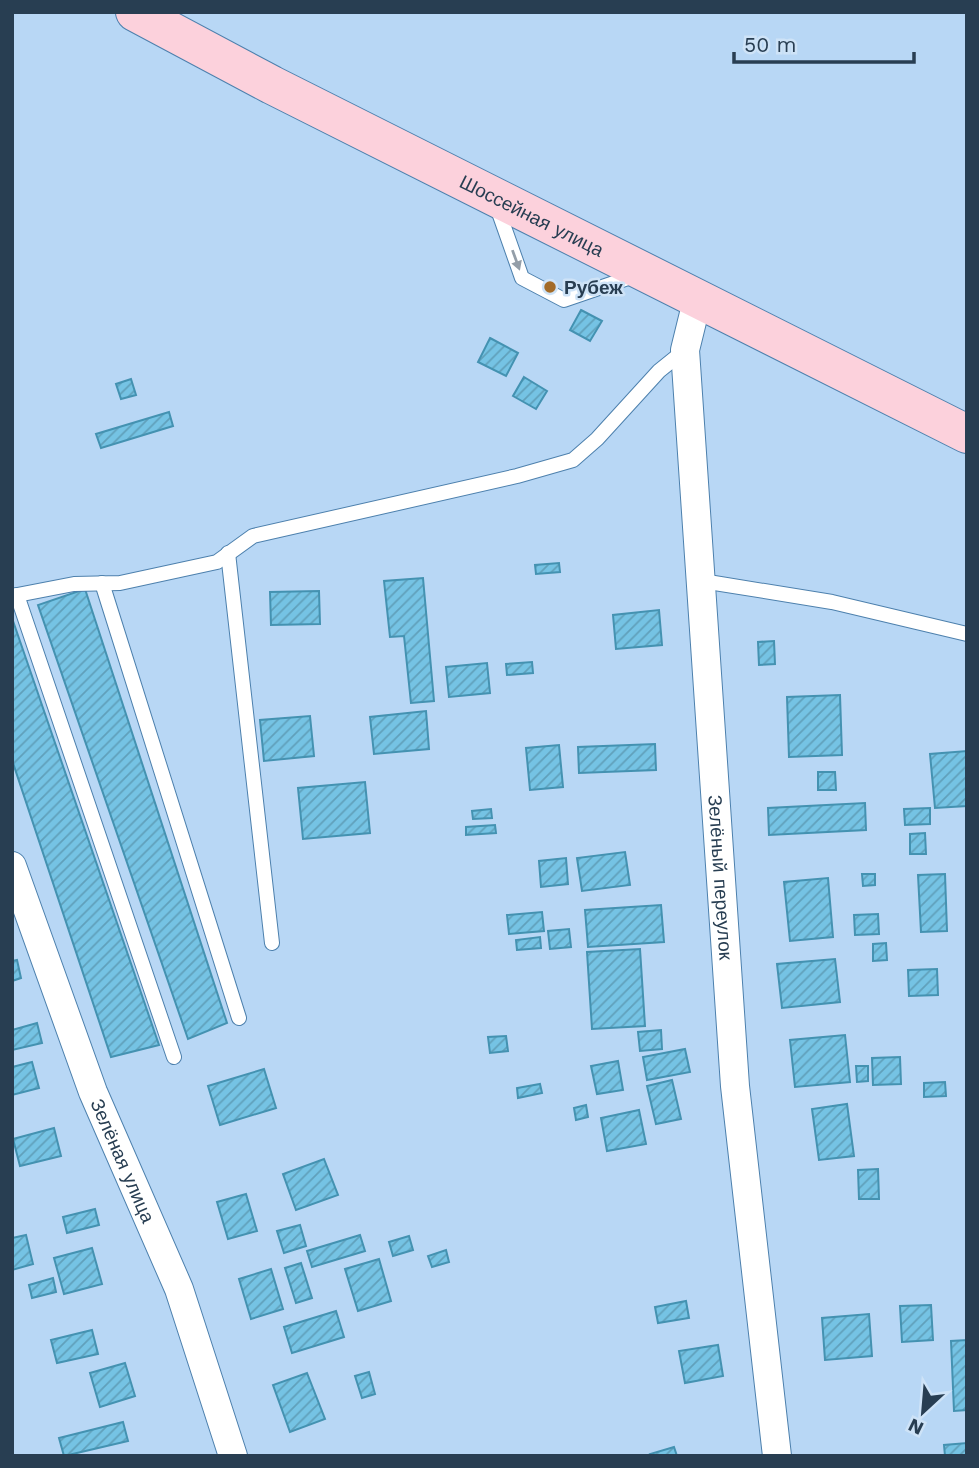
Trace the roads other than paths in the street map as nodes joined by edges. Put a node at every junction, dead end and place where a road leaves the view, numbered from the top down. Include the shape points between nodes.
1 (135, 12) edge
2 (493, 195) junction
3 (644, 272) junction
4 (698, 297) junction
5 (685, 349) junction
6 (967, 434) edge
7 (228, 553) junction
8 (702, 581) junction
9 (102, 583) junction
10 (14, 596) edge
11 (967, 634) edge
12 (14, 877) edge
13 (272, 943) dead end
14 (239, 1018) dead end
15 (174, 1057) dead end
16 (233, 1456) edge
17 (777, 1456) edge

1 - 2 main road, Шоссейная улица
2 - 3 main road, Шоссейная улица
2 -> 3 lane via 522,278 564,300
3 - 4 main road, Шоссейная улица
4 - 5 street, Зелёный переулок
4 - 6 main road, Шоссейная улица
5 - 7 lane via 573,460 253,536
5 - 8 street, Зелёный переулок
7 - 9 lane via 217,562
7 - 13 lane
8 - 11 lane via 832,602
8 - 17 street, Зелёный переулок via 735,1086
9 - 10 lane
9 - 14 lane
10 - 15 lane
12 - 16 street, Зелёная улица via 93,1092 179,1289

